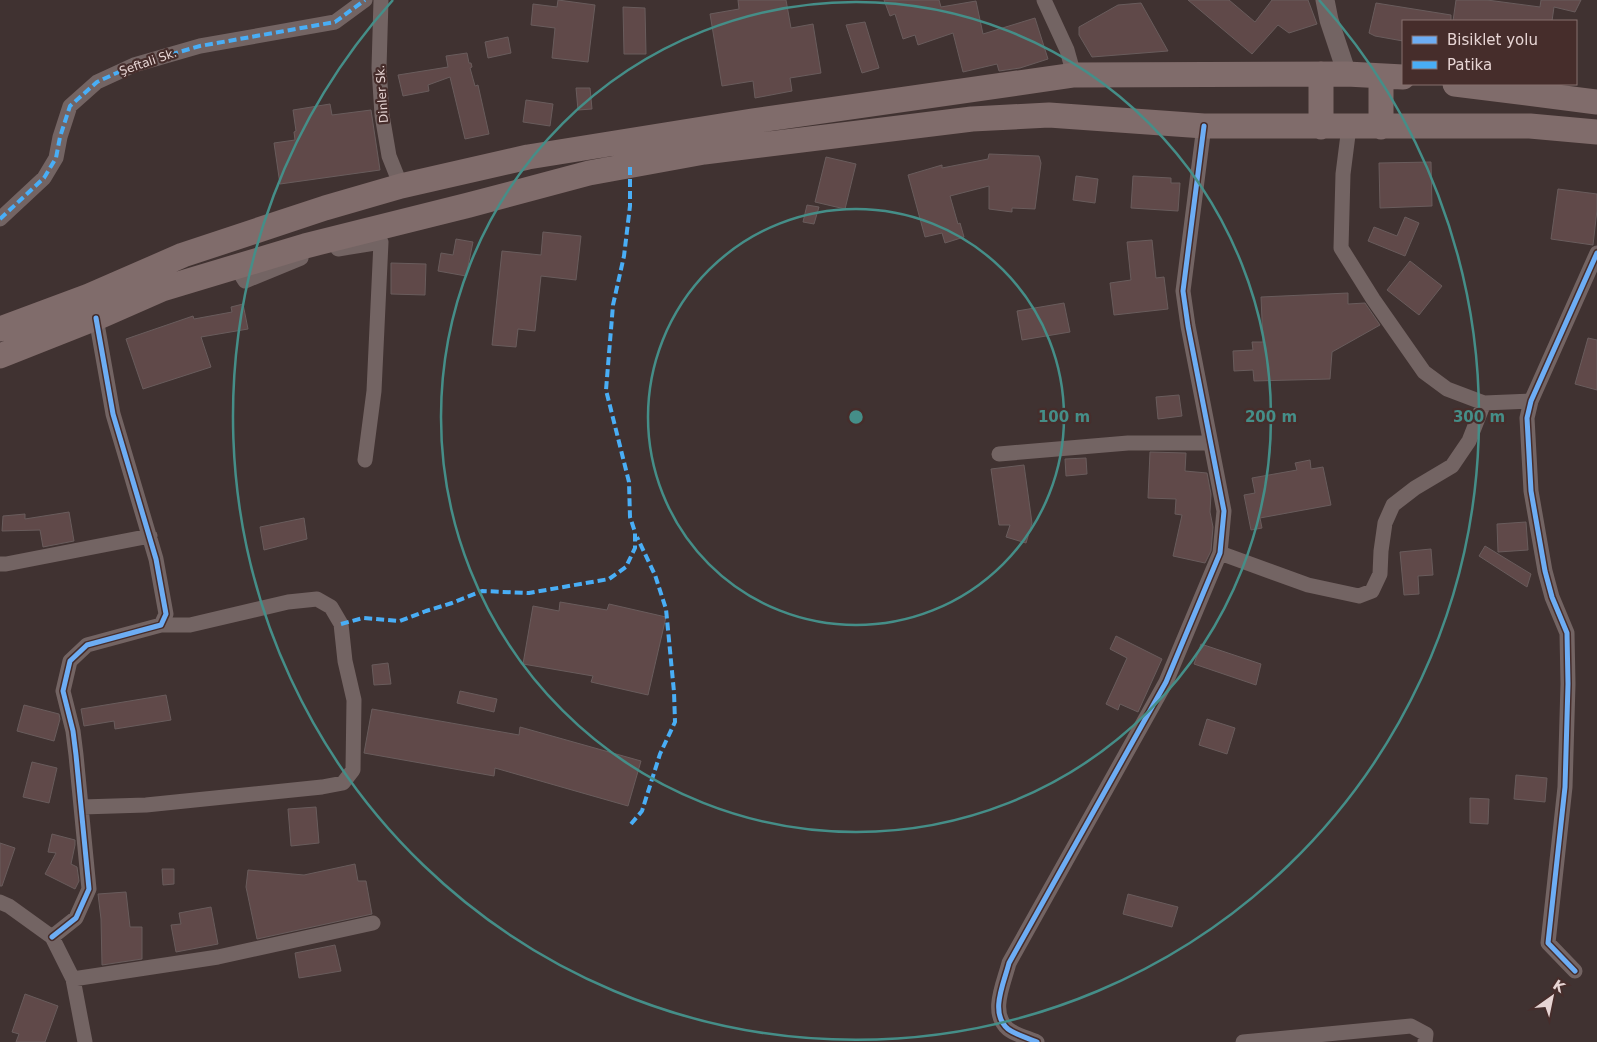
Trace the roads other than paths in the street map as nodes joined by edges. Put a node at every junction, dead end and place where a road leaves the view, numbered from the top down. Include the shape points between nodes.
1 (365, 0) edge
2 (381, 0) edge
3 (1044, 0) edge
4 (1325, 0) edge
5 (1321, 74) junction
6 (1347, 74) junction
7 (1074, 76) junction
8 (1392, 77) edge
9 (1463, 85) edge
10 (1597, 102) edge
11 (1204, 126) junction
12 (1321, 127) junction
13 (1381, 127) junction
14 (1349, 128) junction
15 (1597, 132) edge
16 (401, 186) junction
17 (0, 219) edge
18 (1597, 253) edge
19 (236, 266) junction
20 (96, 318) junction
21 (0, 329) edge
22 (0, 356) edge
23 (1531, 401) junction
24 (1484, 403) junction
25 (1211, 443) junction
26 (999, 454) dead end
27 (365, 460) dead end
28 (150, 536) junction
29 (1220, 553) junction
30 (0, 564) edge
31 (161, 625) junction
32 (82, 807) junction
33 (0, 902) edge
34 (373, 923) dead end
35 (52, 937) junction
36 (1575, 971) dead end
37 (73, 978) junction
38 (85, 1042) edge
39 (1037, 1042) edge
40 (1243, 1042) edge
41 (1425, 1042) edge

1 - 17 street, Şeftali Sk. via 335,22 200,46 134,65 97,82 70,106 56,158 44,178
2 - 16 street, Dinler Sk. via 379,68 382,115 389,156
3 - 7 street via 1067,50
4 - 6 street
5 - 6 highway
5 - 7 highway
5 - 12 highway
6 - 8 highway
7 - 16 highway via 752,121 538,156
8 - 13 highway
9 - 10 highway
11 - 12 highway
11 - 19 highway via 1048,115 972,119 704,152 589,173
11 - 25 street via 1183,291
12 - 14 highway
13 - 14 highway
13 - 15 highway via 1530,126
14 - 24 street via 1343,174 1341,248 1424,372 1447,389
16 - 21 highway via 183,256
18 - 23 street
19 - 20 highway via 162,289
19 - 27 street via 245,281 314,253 381,242 374,390
20 - 22 highway
20 - 28 street via 113,414
23 - 24 street
23 - 36 street via 1527,418 1531,491 1545,571 1568,633 1565,787 1548,943
24 - 29 street via 1469,441 1452,466 1393,504 1385,523 1380,574 1372,591 1359,596 1308,585
25 - 26 street via 1128,443
25 - 29 street via 1224,511
28 - 30 street
28 - 31 street via 166,614
29 - 39 street via 1166,682 1009,963 998,1002 1001,1022 1009,1030
31 - 32 street via 87,645 70,661 63,691 73,731
31 - 32 street via 190,625 288,602 317,599 331,607 342,624 345,661 354,700 353,770 343,783 322,787 146,805
32 - 35 street via 88,889 76,918
33 - 35 street
34 - 37 street via 218,956
35 - 37 street
37 - 38 street
40 - 41 street via 1411,1026 1426,1034

